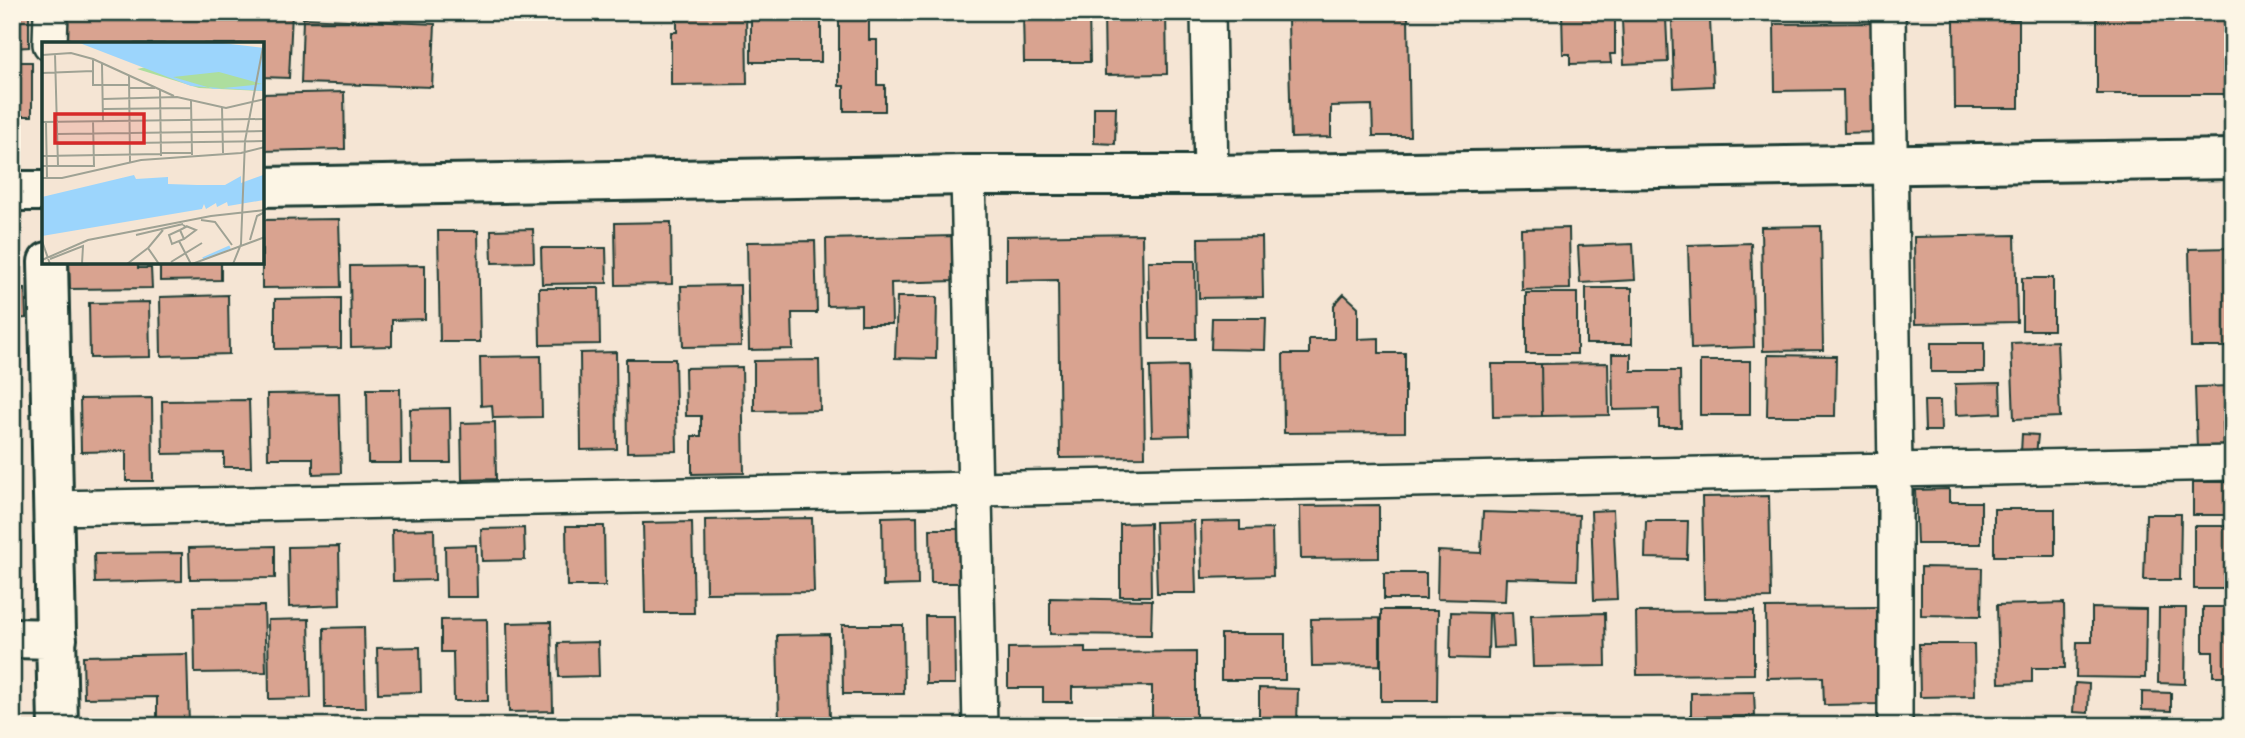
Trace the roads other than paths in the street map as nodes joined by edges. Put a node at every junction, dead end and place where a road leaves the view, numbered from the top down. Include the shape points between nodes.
1 (51, 12) edge
2 (1208, 12) edge
3 (1888, 12) edge
4 (50, 42) edge
5 (2233, 159) edge
6 (1892, 162) junction
7 (968, 175) junction
8 (1211, 175) junction
9 (264, 187) edge
10 (12, 191) edge
11 (42, 191) edge
12 (48, 264) edge
13 (2233, 463) edge
14 (1895, 470) junction
15 (975, 489) junction
16 (54, 508) junction
17 (12, 638) edge
18 (57, 639) junction
19 (58, 726) edge
20 (981, 726) edge
21 (1895, 726) edge

1 - 4 street
2 - 8 street
3 - 6 street
5 - 6 street
6 - 8 street
6 - 14 street
7 - 8 street
7 - 9 street
7 - 15 street
10 - 11 street
12 - 16 street
13 - 14 street
14 - 15 street
14 - 21 street
15 - 16 street
15 - 20 street
16 - 18 street
17 - 18 street
18 - 19 street

